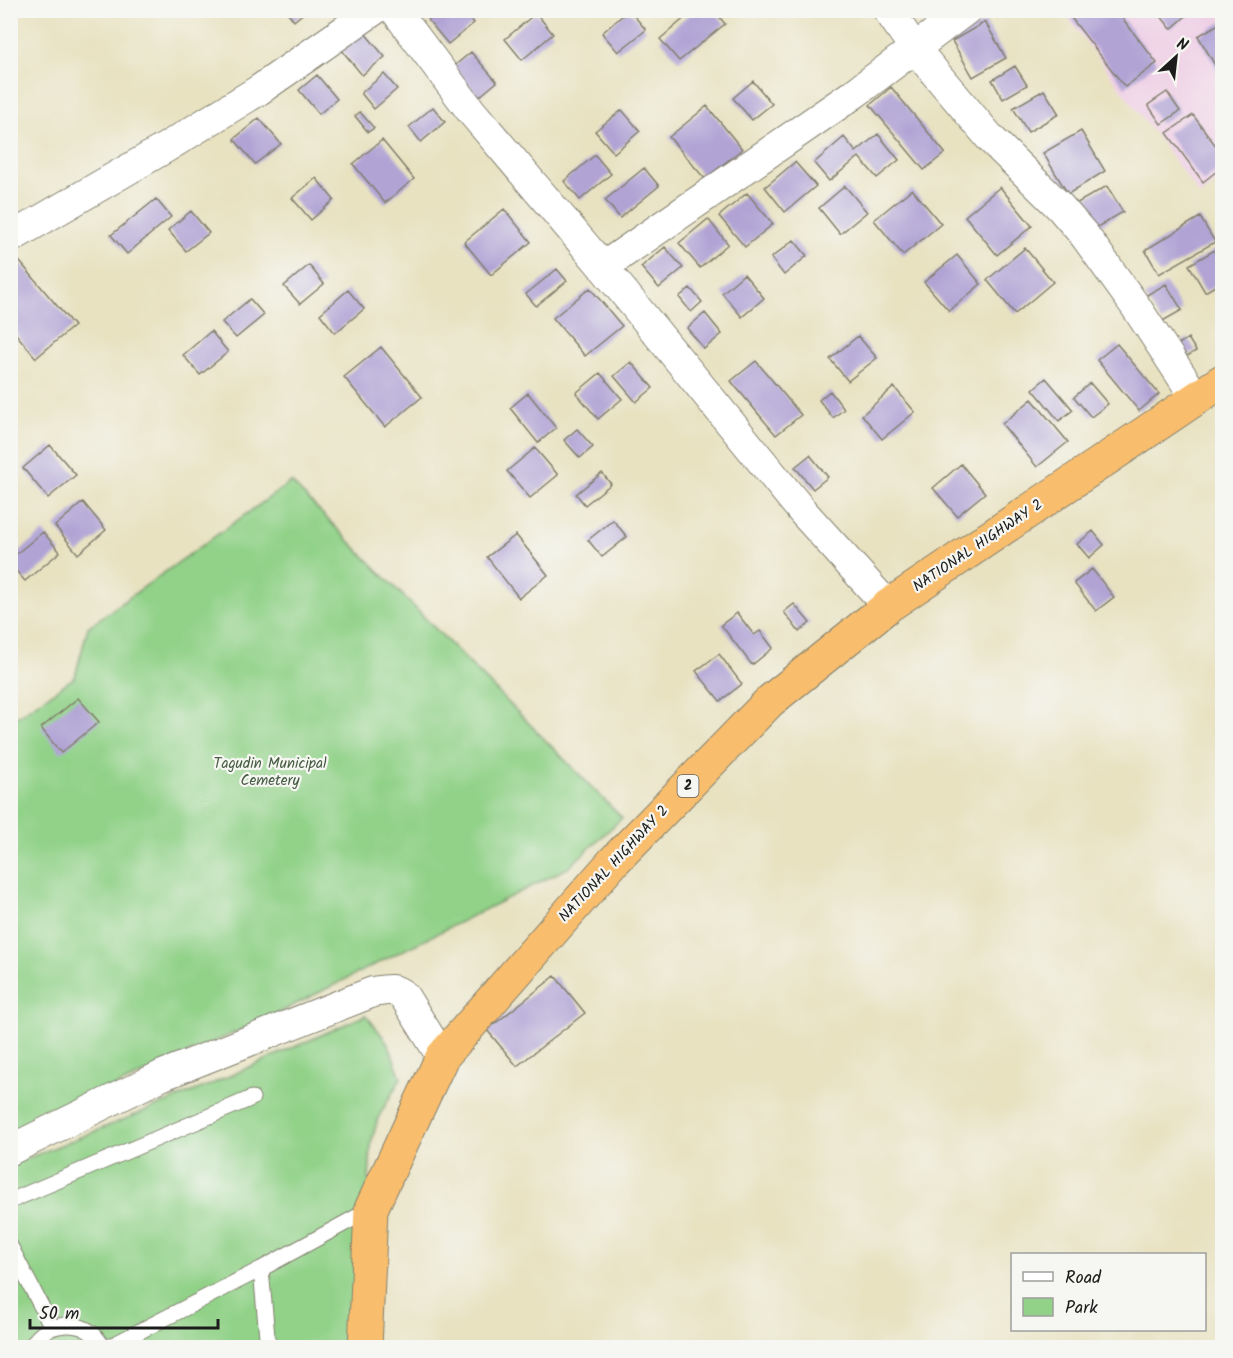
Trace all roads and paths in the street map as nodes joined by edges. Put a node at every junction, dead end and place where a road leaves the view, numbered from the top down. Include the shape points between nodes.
1 (374, 10) edge
2 (395, 10) edge
3 (888, 10) edge
4 (966, 10) edge
5 (915, 49) junction
6 (10, 238) edge
7 (603, 267) junction
8 (1209, 389) edge
9 (888, 606) junction
10 (442, 1057) junction
11 (252, 1098) dead end
12 (10, 1150) edge
13 (10, 1201) edge
14 (371, 1209) junction
15 (10, 1246) edge
16 (261, 1269) junction
17 (52, 1327) junction
18 (31, 1347) edge
19 (105, 1347) edge
20 (268, 1347) edge
21 (365, 1347) edge

1 - 6 street via 240,101
2 - 7 street via 471,111
3 - 5 street
4 - 5 street
5 - 7 street
5 - 8 street via 991,139 1060,207 1136,307
7 - 9 street via 803,512
8 - 9 highway, NATIONAL HIGHWAY 2 / 2
9 - 10 highway, NATIONAL HIGHWAY 2 / 2 via 770,701 614,861
10 - 12 street via 404,996 391,989 372,993 164,1075
10 - 14 highway, NATIONAL HIGHWAY 2 / 2
11 - 13 lane
14 - 16 lane
14 - 21 highway, NATIONAL HIGHWAY 2 / 2
15 - 17 lane
16 - 19 lane
16 - 20 lane
17 - 18 lane
17 - 19 lane via 72,1324 92,1332

